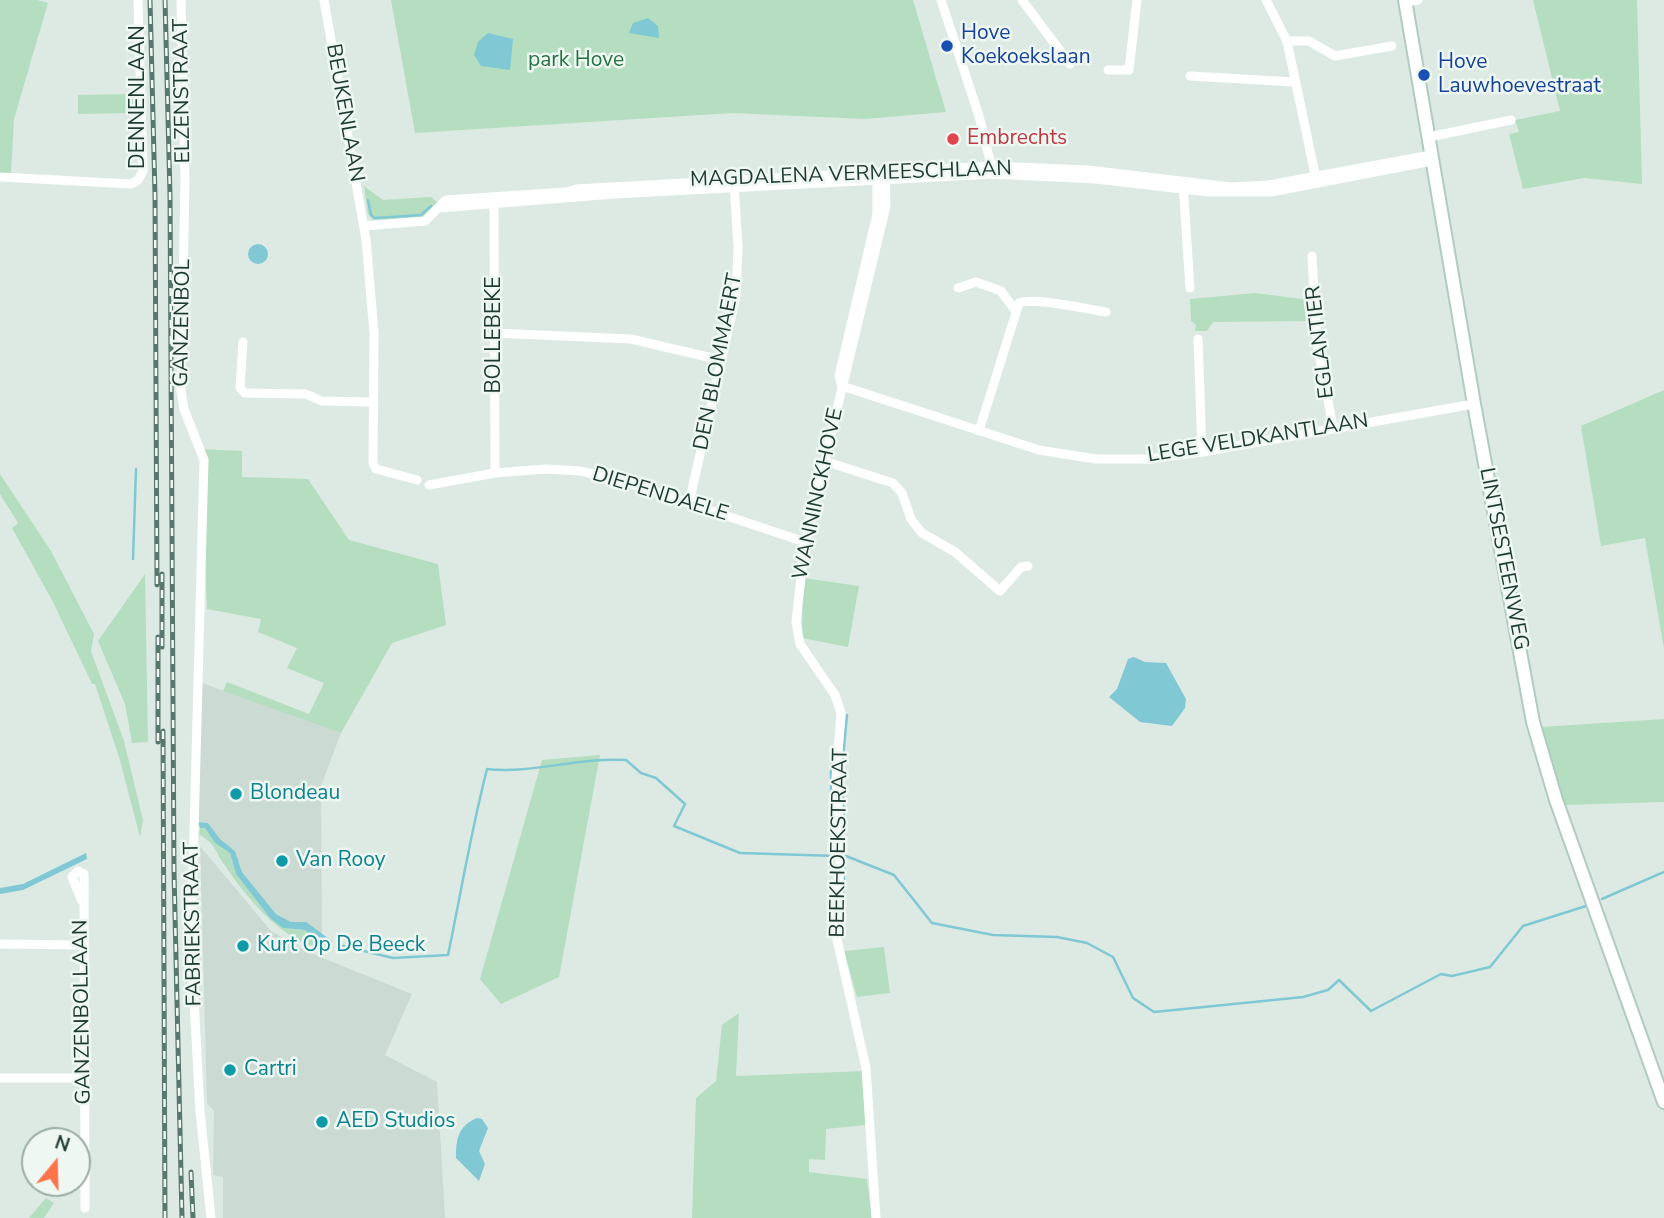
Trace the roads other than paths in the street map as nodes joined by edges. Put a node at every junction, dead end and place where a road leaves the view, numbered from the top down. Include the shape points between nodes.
1 (138, 0) edge
2 (181, 0) edge
3 (324, 0) edge
4 (941, 0) edge
5 (1022, 0) edge
6 (1137, 0) edge
7 (1266, 0) edge
8 (1410, 1) edge
9 (1287, 41) junction
10 (1392, 46) dead end
11 (1070, 64) dead end
12 (1108, 70) dead end
13 (1190, 76) dead end
14 (1294, 82) junction
15 (1511, 120) dead end
16 (1429, 136) junction
17 (1432, 158) junction
18 (992, 170) junction
19 (881, 174) junction
20 (0, 177) edge
21 (1316, 179) junction
22 (185, 181) joint
23 (734, 183) junction
24 (1183, 185) junction
25 (494, 201) junction
26 (364, 226) junction
27 (1312, 256) dead end
28 (958, 288) dead end
29 (1190, 288) dead end
30 (1015, 310) junction
31 (1106, 312) dead end
32 (495, 333) junction
33 (1198, 339) dead end
34 (243, 342) dead end
35 (721, 360) junction
36 (842, 386) junction
37 (372, 402) junction
38 (1474, 404) junction
39 (1333, 427) junction
40 (979, 431) junction
41 (1202, 452) junction
42 (824, 461) junction
43 (495, 473) junction
44 (417, 480) dead end
45 (429, 485) dead end
46 (689, 503) junction
47 (805, 542) junction
48 (1027, 566) dead end
49 (201, 629) joint
50 (800, 644) joint
51 (82, 901) dead end
52 (0, 944) edge
53 (84, 945) junction
54 (0, 1078) edge
55 (84, 1078) junction
56 (1664, 1102) edge
57 (85, 1208) dead end
58 (211, 1218) edge
59 (876, 1218) edge

1 - 20 street, DENNENLAAN via 143,171 138,180 131,184
2 - 22 street, ELZENSTRAAT
3 - 26 street, BEUKENLAAN
4 - 18 street
5 - 11 street
6 - 12 street via 1129,71
7 - 9 street
8 - 16 street, LINTSESTEENWEG
9 - 10 street via 1309,41 1335,56
9 - 14 street
13 - 14 street
14 - 21 street
15 - 16 street
16 - 17 street, LINTSESTEENWEG
17 - 21 street, MAGDALENA VERMEESCHLAAN
17 - 38 street, LINTSESTEENWEG
18 - 19 street, MAGDALENA VERMEESCHLAAN
18 - 24 street, MAGDALENA VERMEESCHLAAN via 1088,170
19 - 23 street, MAGDALENA VERMEESCHLAAN
19 - 36 street, WANNINCKHOVE via 886,206
21 - 24 street, MAGDALENA VERMEESCHLAAN via 1269,185
22 - 49 street, GANZENBOL via 181,391 204,460 198,598
23 - 25 street, MAGDALENA VERMEESCHLAAN
23 - 35 street, DEN BLOMMAERT via 738,277
24 - 29 street
25 - 26 street, MAGDALENA VERMEESCHLAAN via 446,200 425,221
25 - 32 street, BOLLEBEKE
26 - 37 street, BEUKENLAAN via 374,333
27 - 39 street, EGLANTIER via 1317,344
28 - 30 street via 976,282 1001,291
30 - 31 street via 1026,300
30 - 40 street
32 - 35 street via 631,339
32 - 43 street, BOLLEBEKE
33 - 41 street
34 - 37 street via 240,388 245,393
35 - 46 street, DEN BLOMMAERT
36 - 40 street, LEGE VELDKANTLAAN
36 - 42 street, WANNINCKHOVE
37 - 44 street, BEUKENLAAN via 374,466
38 - 39 street, LEGE VELDKANTLAAN
38 - 56 street, LINTSESTEENWEG via 1539,746
39 - 41 street, LEGE VELDKANTLAAN
40 - 41 street, LEGE VELDKANTLAAN via 1039,450 1096,459
42 - 47 street, WANNINCKHOVE
42 - 48 street via 893,483 917,527 1000,591
43 - 45 street, DIEPENDAELE
43 - 46 street, DIEPENDAELE via 580,471
46 - 47 street, DIEPENDAELE
47 - 50 street, WANNINCKHOVE via 796,622
49 - 58 street, FABRIEKSTRAAT via 191,943
50 - 59 street, BEEKHOEKSTRAAT via 835,695 841,713 836,778 841,846 836,935 866,1068
51 - 53 street, GANZENBOLLAAN
52 - 53 street
53 - 55 street, GANZENBOLLAAN
54 - 55 street
55 - 57 street, GANZENBOLLAAN

